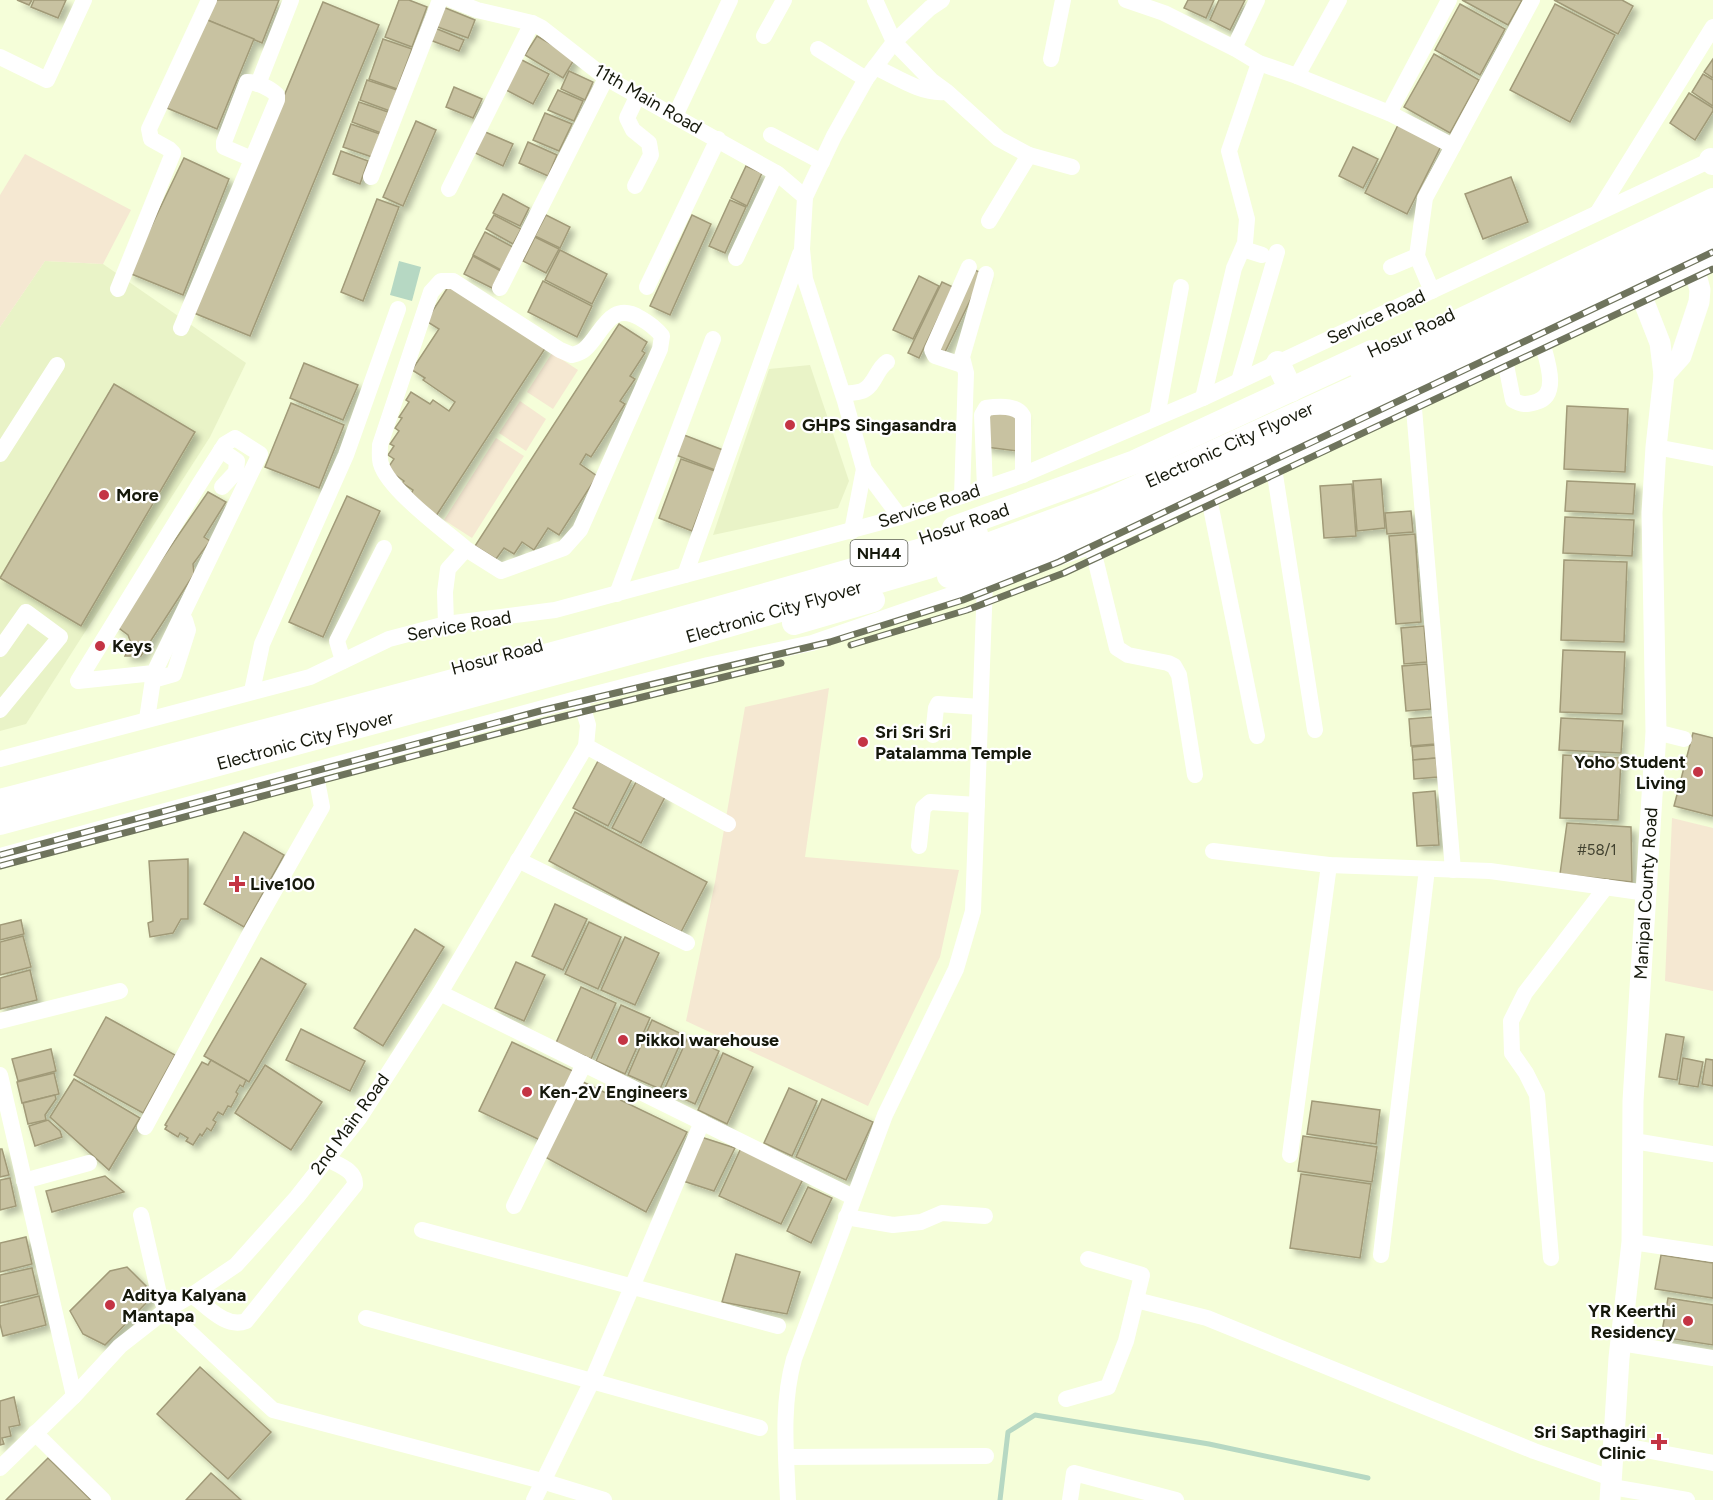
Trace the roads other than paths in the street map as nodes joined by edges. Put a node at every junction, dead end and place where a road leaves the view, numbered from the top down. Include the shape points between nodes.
1 (84, 0) edge
2 (209, 0) edge
3 (291, 0) edge
4 (440, 0) edge
5 (452, 0) edge
6 (730, 0) edge
7 (784, 0) edge
8 (875, 0) edge
9 (942, 0) edge
10 (1064, 0) edge
11 (1257, 0) edge
12 (1339, 0) edge
13 (1449, 0) edge
14 (1532, 0) edge
15 (1131, 1) edge
16 (1167, 6) edge
17 (532, 23) junction
18 (1713, 27) edge
19 (764, 36) dead end
20 (894, 42) junction
21 (1234, 48) junction
22 (818, 49) dead end
23 (0, 57) edge
24 (1051, 59) dead end
25 (1258, 63) junction
26 (870, 73) junction
27 (1297, 76) junction
28 (606, 78) junction
29 (258, 84) junction
30 (947, 92) junction
31 (638, 95) junction
32 (1389, 113) junction
33 (675, 116) junction
34 (771, 135) dead end
35 (718, 139) junction
36 (1453, 146) junction
37 (1029, 155) junction
38 (252, 159) junction
39 (1712, 161) edge
40 (822, 162) junction
41 (1072, 167) dead end
42 (776, 173) junction
43 (371, 177) dead end
44 (635, 186) dead end
45 (449, 189) dead end
46 (1713, 190) edge
47 (805, 197) junction
48 (1713, 200) edge
49 (1598, 213) junction
50 (1713, 220) edge
51 (989, 221) dead end
52 (1713, 242) edge
53 (802, 249) junction
54 (1243, 249) junction
55 (1417, 256) junction
56 (736, 258) dead end
57 (1704, 262) edge
58 (969, 267) dead end
59 (1391, 267) dead end
60 (986, 274) dead end
61 (1637, 285) junction
62 (647, 287) dead end
63 (1181, 287) dead end
64 (500, 288) dead end
65 (118, 289) dead end
66 (1432, 291) junction
67 (1706, 305) edge
68 (398, 309) dead end
69 (181, 328) dead end
70 (1541, 338) junction
71 (713, 339) dead end
72 (1504, 355) junction
73 (887, 362) dead end
74 (1278, 363) junction
75 (57, 365) dead end
76 (962, 365) junction
77 (1664, 375) junction
78 (1239, 381) junction
79 (1291, 390) junction
80 (843, 394) junction
81 (1413, 397) junction
82 (1203, 398) junction
83 (1157, 417) junction
84 (1656, 447) junction
85 (221, 450) junction
86 (0, 454) edge
87 (1713, 458) edge
88 (1273, 462) junction
89 (864, 469) junction
90 (1023, 474) junction
91 (222, 487) dead end
92 (985, 488) junction
93 (1208, 493) junction
94 (962, 496) junction
95 (900, 517) junction
96 (852, 531) junction
97 (1092, 546) junction
98 (384, 548) dead end
99 (466, 549) junction
100 (685, 575) junction
101 (985, 583) junction
102 (617, 594) junction
103 (184, 620) dead end
104 (446, 624) junction
105 (0, 649) edge
106 (343, 661) junction
107 (153, 677) junction
108 (252, 691) junction
109 (580, 698) junction
110 (980, 707) junction
111 (0, 710) edge
112 (147, 719) junction
113 (1315, 730) dead end
114 (1656, 732) junction
115 (933, 735) dead end
116 (1257, 736) dead end
117 (1684, 739) dead end
118 (586, 746) junction
119 (2, 754) edge
120 (315, 770) junction
121 (1195, 775) dead end
122 (0, 791) edge
123 (0, 801) edge
124 (977, 804) junction
125 (0, 823) edge
126 (728, 824) dead end
127 (0, 836) edge
128 (919, 846) dead end
129 (1213, 851) dead end
130 (0, 856) edge
131 (518, 860) junction
132 (1329, 865) junction
133 (1427, 870) junction
134 (1453, 870) junction
135 (1606, 887) junction
136 (1647, 893) junction
137 (687, 943) dead end
138 (120, 991) dead end
139 (440, 993) junction
140 (0, 1021) edge
141 (584, 1064) junction
142 (0, 1075) edge
143 (702, 1122) junction
144 (144, 1127) dead end
145 (1634, 1141) junction
146 (1713, 1154) edge
147 (1290, 1155) dead end
148 (327, 1159) junction
149 (89, 1163) dead end
150 (24, 1180) junction
151 (853, 1197) junction
152 (514, 1206) dead end
153 (141, 1215) dead end
154 (985, 1216) dead end
155 (846, 1217) junction
156 (422, 1230) dead end
157 (1632, 1242) junction
158 (1713, 1254) edge
159 (1381, 1255) dead end
160 (1551, 1258) dead end
161 (1088, 1259) dead end
162 (633, 1288) junction
163 (192, 1295) junction
164 (1136, 1300) junction
165 (166, 1310) junction
166 (366, 1318) dead end
167 (778, 1326) dead end
168 (1621, 1343) junction
169 (1713, 1358) edge
170 (592, 1381) junction
171 (74, 1396) junction
172 (1066, 1399) dead end
173 (760, 1428) dead end
174 (35, 1433) junction
175 (1614, 1444) junction
176 (986, 1456) dead end
177 (786, 1457) junction
178 (1713, 1463) edge
179 (0, 1468) edge
180 (542, 1481) junction
181 (1611, 1488) edge
182 (103, 1500) edge
183 (534, 1500) edge
184 (604, 1500) edge
185 (788, 1500) edge
186 (1070, 1500) edge
187 (1176, 1500) edge
188 (1687, 1500) edge

1 - 23 street via 47,80
2 - 65 street via 149,129 151,139 173,153
3 - 29 street
4 - 43 street
5 - 17 street, 11th Main Road
6 - 33 street
7 - 19 street
8 - 20 street
9 - 20 street
10 - 24 street
11 - 21 street
12 - 27 street
13 - 32 street
14 - 36 street
15 - 16 street
16 - 21 street
17 - 28 street, 11th Main Road
17 - 45 street
18 - 49 street
20 - 26 street
20 - 30 street
21 - 25 street
22 - 26 street
25 - 27 street
25 - 54 street via 1229,151 1247,219
26 - 30 street via 937,93
26 - 40 street
27 - 32 street
28 - 31 street, 11th Main Road
28 - 64 street
29 - 38 street via 277,95
29 - 38 street via 247,82 224,142 224,147
30 - 37 street via 999,139
31 - 33 street, 11th Main Road
31 - 44 street via 627,118 633,130 649,143 651,154
32 - 36 street
33 - 35 street, 11th Main Road
34 - 40 street
35 - 42 street, 11th Main Road
35 - 62 street
36 - 55 street via 1425,198
37 - 41 street
37 - 51 street
38 - 69 street
39 - 49 street, Service Road
40 - 47 street
42 - 47 street, 11th Main Road
42 - 56 street
46 - 79 highway, Hosur Road / NH44
47 - 53 street
48 - 123 highway, Electronic City Flyover via 1139,472 981,532 802,586
49 - 66 street, Service Road
50 - 125 highway, Electronic City Flyover via 1513,316 1104,502 928,567 663,644
52 - 61 highway, NH44
53 - 80 street via 805,279
53 - 100 street
54 - 78 street via 1269,253
54 - 82 street via 1234,268
55 - 59 street
55 - 66 street
57 - 61 street
57 - 67 main road via 1700,290
58 - 76 street via 932,350 935,356
60 - 76 street
61 - 70 street
61 - 77 main road, Manipal County Road via 1660,343
61 - 127 highway, NH44 via 1176,492 1045,545 831,613
63 - 83 street
66 - 74 street, Service Road
67 - 77 main road via 1681,356
68 - 108 street via 346,455 262,644
70 - 72 street
70 - 72 street via 1551,382 1549,392 1539,402 1523,405 1513,400
71 - 102 street
72 - 81 street
73 - 80 street via 881,365 870,386
74 - 78 street, Service Road
74 - 79 highway
75 - 86 street
76 - 94 street via 966,373
77 - 84 main road, Manipal County Road
78 - 82 street, Service Road
79 - 122 highway, Hosur Road / NH44 via 1135,462 988,518 853,561
80 - 89 street
81 - 88 street
81 - 134 street
82 - 83 street, Service Road
83 - 90 street, Service Road
84 - 87 street
84 - 114 main road, Manipal County Road via 1652,513
85 - 91 street via 237,461 236,472
85 - 107 street via 235,438 260,454
85 - 107 street via 78,681
88 - 93 street
88 - 113 street
89 - 95 street
89 - 96 street
90 - 92 street, Service Road
90 - 92 street via 1023,416 1014,408 986,408 982,415
92 - 94 street, Service Road
93 - 97 street
93 - 116 street
94 - 95 street, Service Road
95 - 96 street, Service Road
96 - 100 street, Service Road
97 - 101 street
97 - 121 street via 1117,648 1128,655 1168,663 1179,675
98 - 106 street via 337,641
99 - 99 street via 501,571 564,548 580,530 660,349 662,336 655,326 632,313 621,313 607,320 584,350 572,355 453,281 441,281 431,292 380,446 380,463 388,478
99 - 104 street via 448,569
100 - 102 street, Service Road
101 - 109 street via 812,643
101 - 110 street
102 - 104 street, Service Road via 555,610
103 - 107 street via 188,630 174,674
104 - 106 street, Service Road via 389,639
105 - 111 street via 26,612 60,637
106 - 108 street, Service Road via 310,677
107 - 112 street
108 - 112 street, Service Road
109 - 118 street via 588,725
109 - 120 street
110 - 115 street via 938,704
110 - 124 street
112 - 119 street, Service Road
114 - 117 street
114 - 136 main road, Manipal County Road
118 - 126 street
118 - 131 street, 2nd Main Road
120 - 130 street
120 - 144 street via 322,807
124 - 128 street via 930,802 923,808
124 - 151 street via 973,911 956,969 885,1115
129 - 132 street
131 - 137 street
131 - 139 street, 2nd Main Road
132 - 133 street
132 - 147 street
133 - 134 street
133 - 159 street
134 - 135 street via 1490,871
135 - 136 street
135 - 160 street via 1525,993 1510,1021 1512,1053 1537,1095
136 - 145 main road, Manipal County Road via 1633,1101
138 - 140 street
139 - 141 street
139 - 148 street, 2nd Main Road via 360,1117
141 - 143 street
141 - 152 street
142 - 150 street
143 - 151 street
143 - 162 street
145 - 146 street
145 - 157 main road, Manipal County Road
148 - 163 street, 2nd Main Road via 242,1259
148 - 163 street via 353,1174 355,1185 246,1321 226,1321
149 - 150 street
150 - 171 street
151 - 155 street
153 - 165 street
154 - 155 street via 942,1213 921,1222 893,1225
155 - 177 street via 788,1382
156 - 162 street
157 - 158 street
157 - 168 main road, Manipal County Road
161 - 164 street via 1142,1275
162 - 167 street
162 - 170 street
163 - 165 street, 2nd Main Road
164 - 172 street via 1126,1341 1108,1387
164 - 181 street via 1207,1318 1534,1451
165 - 171 street, 2nd Main Road via 120,1346
165 - 180 street via 273,1410
166 - 170 street
168 - 169 street
168 - 175 main road, Manipal County Road
170 - 173 street
170 - 180 street
171 - 174 street, 2nd Main Road
174 - 179 street, 2nd Main Road
174 - 182 street
175 - 178 street
175 - 181 main road, Manipal County Road
176 - 177 street
177 - 185 street
180 - 183 street
180 - 184 street
181 - 188 street
186 - 187 street via 1074,1473

